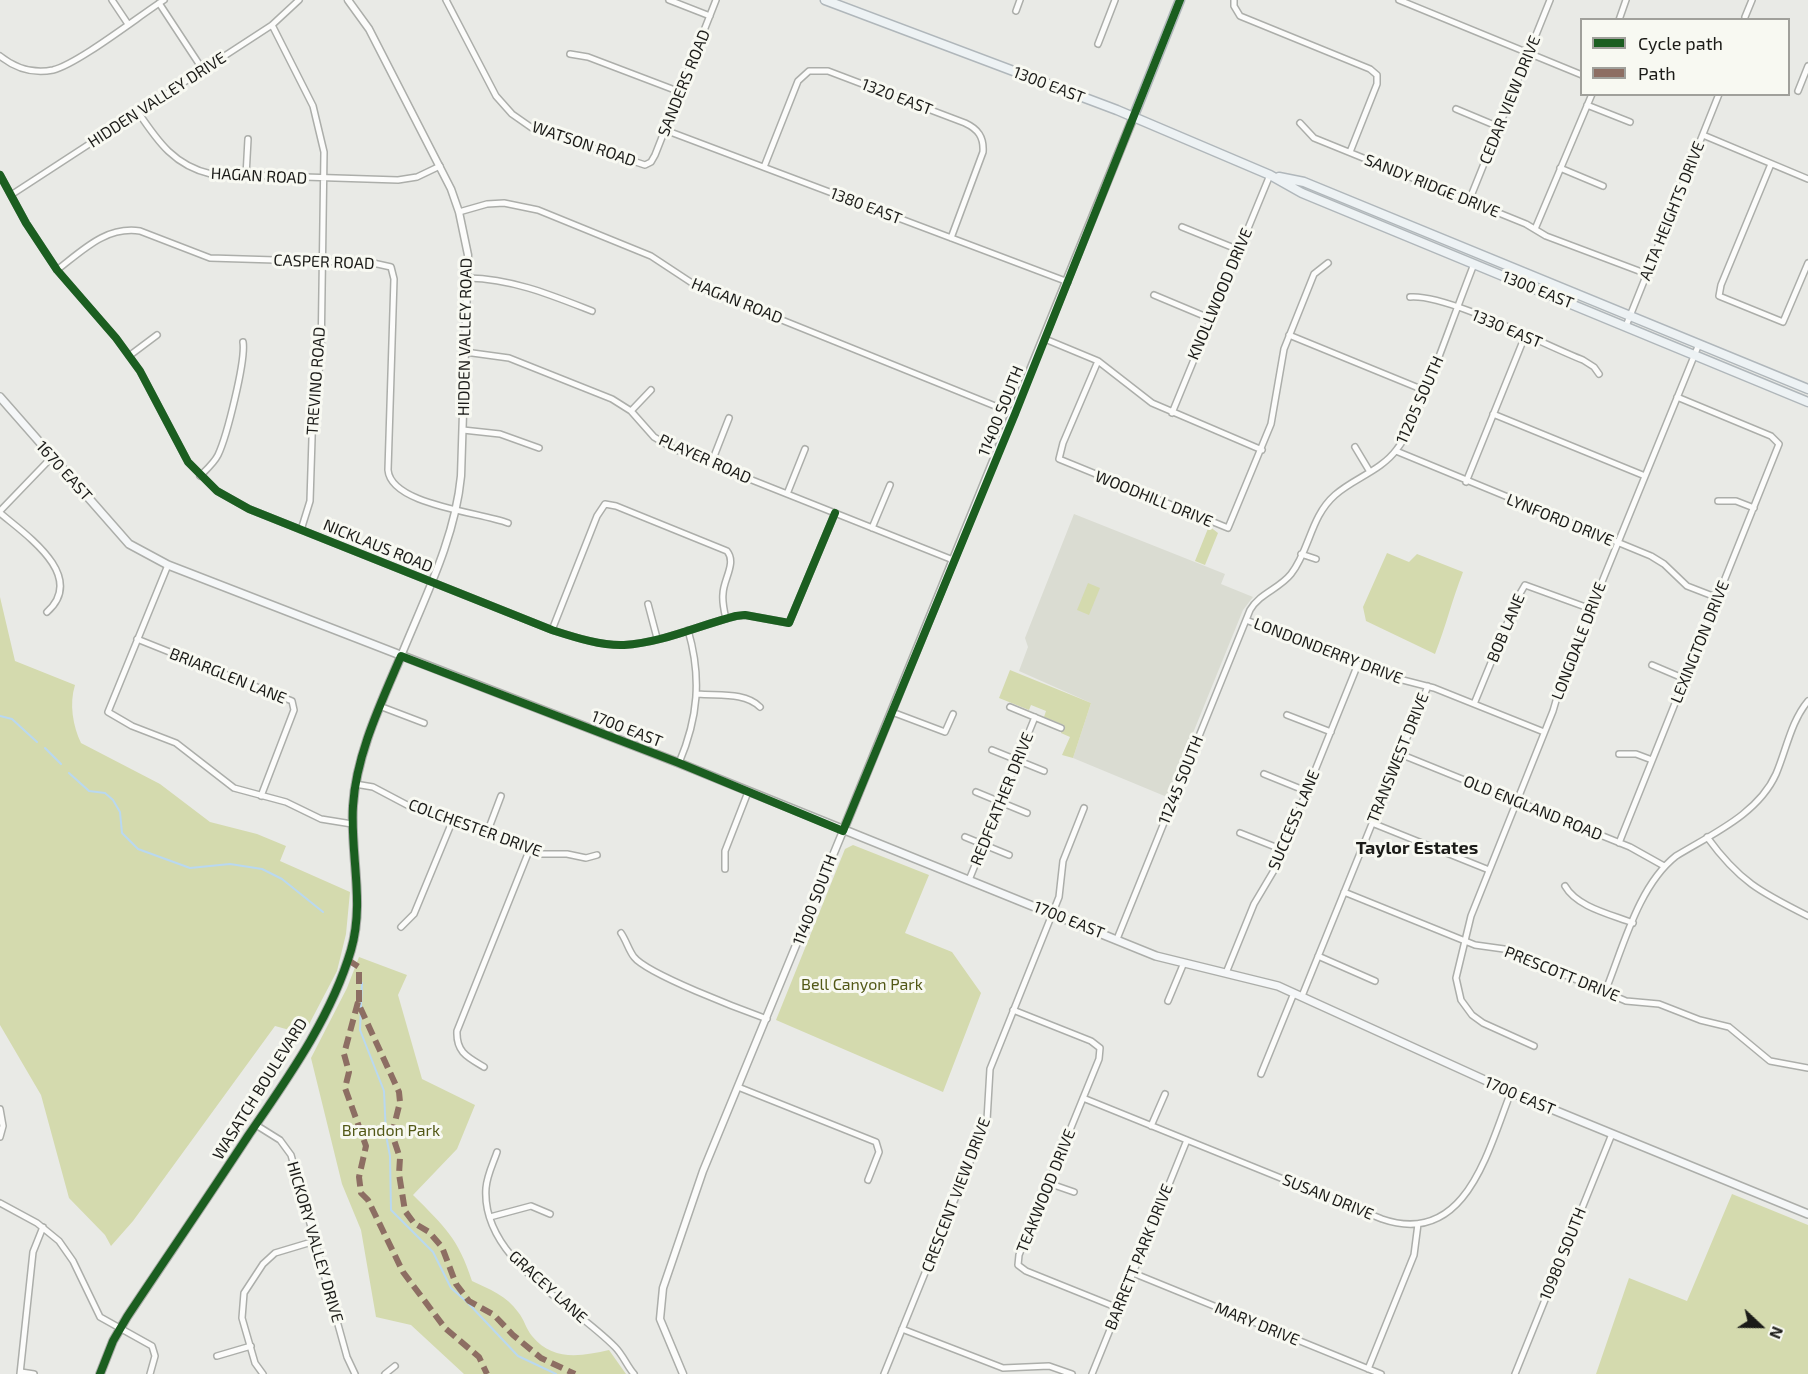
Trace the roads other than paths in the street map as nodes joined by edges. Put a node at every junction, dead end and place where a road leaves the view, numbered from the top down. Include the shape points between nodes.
1 (112, 0) edge
2 (299, 0) edge
3 (348, 0) edge
4 (446, 0) edge
5 (669, 0) edge
6 (716, 0) edge
7 (825, 0) edge
8 (1020, 0) edge
9 (1115, 0) edge
10 (1180, 0) edge
11 (1234, 0) edge
12 (1399, 0) edge
13 (1550, 0) edge
14 (1626, 0) edge
15 (1752, 0) edge
16 (162, 2) edge
17 (1016, 11) dead end
18 (710, 16) junction
19 (1745, 17) dead end
20 (1620, 18) edge
21 (128, 24) junction
22 (272, 25) junction
23 (1098, 44) dead end
24 (1529, 53) junction
25 (570, 54) dead end
26 (0, 56) edge
27 (1808, 66) edge
28 (203, 70) junction
29 (1580, 75) edge
30 (1798, 91) dead end
31 (680, 92) junction
32 (1591, 96) edge
33 (1718, 96) edge
34 (1587, 105) junction
35 (1456, 109) dead end
36 (138, 112) junction
37 (1133, 118) junction
38 (1630, 122) dead end
39 (1300, 123) dead end
40 (1499, 127) junction
41 (665, 130) junction
42 (1703, 135) junction
43 (248, 140) dead end
44 (1350, 152) junction
45 (1771, 164) junction
46 (648, 165) joint
47 (440, 166) junction
48 (764, 167) junction
49 (1560, 168) junction
50 (0, 175) edge
51 (1270, 175) junction
52 (246, 176) junction
53 (324, 179) junction
54 (1808, 179) edge
55 (1603, 186) dead end
56 (10, 195) junction
57 (1469, 201) junction
58 (459, 212) junction
59 (1182, 227) dead end
60 (1535, 229) junction
61 (951, 238) junction
62 (1239, 250) junction
63 (321, 262) junction
64 (1328, 263) dead end
65 (1808, 263) edge
66 (1474, 264) junction
67 (57, 270) junction
68 (1647, 274) junction
69 (468, 278) junction
70 (1068, 282) junction
71 (1154, 295) dead end
72 (1410, 297) dead end
73 (1459, 309) junction
74 (592, 311) dead end
75 (1630, 316) junction
76 (1209, 318) junction
77 (1626, 326) junction
78 (157, 335) dead end
79 (1289, 335) junction
80 (1525, 336) junction
81 (1045, 339) junction
82 (243, 342) dead end
83 (1699, 344) junction
84 (465, 352) junction
85 (1695, 355) junction
86 (129, 356) junction
87 (1098, 361) junction
88 (1599, 374) dead end
89 (1808, 389) edge
90 (651, 390) dead end
91 (1426, 390) junction
92 (0, 397) edge
93 (1677, 397) junction
94 (1808, 402) edge
95 (631, 411) junction
96 (1172, 413) junction
97 (1015, 414) junction
98 (1493, 414) junction
99 (729, 418) dead end
100 (463, 430) junction
101 (1355, 447) dead end
102 (539, 448) dead end
103 (805, 449) dead end
104 (1262, 450) junction
105 (1396, 451) junction
106 (52, 457) junction
107 (711, 464) junction
108 (1370, 472) junction
109 (200, 476) junction
110 (1645, 476) junction
111 (1466, 482) junction
112 (890, 485) dead end
113 (787, 494) junction
114 (1718, 501) dead end
115 (1754, 508) junction
116 (457, 509) junction
117 (0, 512) edge
118 (835, 513) junction
119 (508, 523) dead end
120 (872, 528) junction
121 (301, 530) junction
122 (1617, 542) junction
123 (129, 544) joint
124 (1301, 554) junction
125 (1316, 559) dead end
126 (954, 560) junction
127 (168, 565) junction
128 (431, 582) junction
129 (1718, 598) junction
130 (648, 604) dead end
131 (1591, 609) junction
132 (47, 612) dead end
133 (726, 619) junction
134 (1246, 620) junction
135 (552, 630) junction
136 (688, 630) junction
137 (657, 638) junction
138 (137, 639) junction
139 (401, 656) junction
140 (1358, 664) junction
141 (1652, 665) dead end
142 (1685, 679) junction
143 (1428, 686) junction
144 (698, 694) junction
145 (1808, 701) edge
146 (1474, 704) junction
147 (382, 706) junction
148 (760, 707) dead end
149 (1010, 707) dead end
150 (892, 712) junction
151 (953, 714) dead end
152 (1287, 715) dead end
153 (1035, 717) junction
154 (424, 723) dead end
155 (1061, 728) dead end
156 (1331, 732) junction
157 (1544, 732) junction
158 (992, 750) dead end
159 (1400, 754) junction
160 (1619, 754) dead end
161 (1017, 760) junction
162 (1652, 760) junction
163 (679, 763) junction
164 (1044, 771) dead end
165 (1264, 774) dead end
166 (355, 784) junction
167 (1306, 791) junction
168 (748, 792) junction
169 (976, 792) dead end
170 (261, 796) junction
171 (501, 796) dead end
172 (1000, 802) junction
173 (1516, 802) junction
174 (1084, 808) dead end
175 (1027, 813) dead end
176 (452, 822) junction
177 (1372, 823) junction
178 (352, 824) junction
179 (843, 831) junction
180 (487, 833) junction
181 (1240, 833) dead end
182 (965, 837) dead end
183 (1707, 837) junction
184 (1619, 843) junction
185 (983, 845) junction
186 (1283, 850) junction
187 (530, 851) junction
188 (597, 855) dead end
189 (1009, 855) dead end
190 (1664, 866) junction
191 (725, 869) dead end
192 (1489, 870) junction
193 (969, 880) junction
194 (1565, 886) dead end
195 (1344, 892) junction
196 (1053, 913) junction
197 (1808, 916) edge
198 (1633, 923) junction
199 (401, 927) dead end
200 (621, 933) dead end
201 (1117, 939) junction
202 (1463, 940) junction
203 (1318, 956) junction
204 (1183, 964) junction
205 (1226, 973) junction
206 (1375, 981) dead end
207 (1605, 992) junction
208 (1298, 995) junction
209 (1168, 1001) dead end
210 (1013, 1010) junction
211 (767, 1019) junction
212 (1534, 1046) dead end
213 (484, 1067) dead end
214 (1808, 1068) edge
215 (1261, 1074) dead end
216 (738, 1087) junction
217 (1511, 1092) junction
218 (1165, 1094) dead end
219 (1083, 1098) junction
220 (0, 1109) edge
221 (256, 1125) junction
222 (1151, 1126) junction
223 (1612, 1134) junction
224 (0, 1137) edge
225 (1186, 1140) junction
226 (497, 1152) dead end
227 (868, 1180) dead end
228 (1048, 1183) junction
229 (1074, 1192) dead end
230 (0, 1203) edge
231 (550, 1214) dead end
232 (1808, 1214) edge
233 (490, 1216) junction
234 (1418, 1224) junction
235 (43, 1227) junction
236 (315, 1241) junction
237 (1133, 1273) junction
238 (1118, 1308) junction
239 (120, 1329) junction
240 (902, 1329) junction
241 (250, 1346) junction
242 (217, 1356) dead end
243 (395, 1366) dead end
244 (1368, 1369) junction
245 (682, 1372) edge
246 (20, 1373) edge
247 (34, 1374) edge
248 (100, 1374) edge
249 (150, 1374) edge
250 (263, 1374) edge
251 (355, 1374) edge
252 (385, 1374) edge
253 (634, 1374) edge
254 (674, 1374) edge
255 (884, 1374) edge
256 (1072, 1374) edge
257 (1092, 1374) edge
258 (1381, 1374) edge
259 (1515, 1374) edge

1 - 21 street
2 - 22 street, HIDDEN VALLEY DRIVE
3 - 47 street, HIDDEN VALLEY ROAD via 369,29
4 - 46 street, WATSON ROAD via 496,96 512,114 532,128
5 - 18 street
6 - 18 street, SANDERS ROAD
7 - 37 main road, 1300 EAST
8 - 17 street
9 - 23 street
10 - 37 main road, 11400 SOUTH
11 - 44 street, SANDY RIDGE DRIVE via 1240,16 1377,75
12 - 24 street
13 - 24 street, CEDAR VIEW DRIVE
14 - 20 street
15 - 19 street
16 - 21 street
16 - 28 street
18 - 31 street, SANDERS ROAD
21 - 26 street via 53,70 21,69
22 - 28 street, HIDDEN VALLEY DRIVE
22 - 53 street, TREVINO ROAD via 319,121
24 - 29 street
24 - 40 street, CEDAR VIEW DRIVE
25 - 31 street via 588,57
27 - 30 street
28 - 36 street, HIDDEN VALLEY DRIVE
31 - 41 street, SANDERS ROAD
32 - 34 street
33 - 42 street, ALTA HEIGHTS DRIVE
34 - 38 street
34 - 49 street
35 - 40 street
36 - 52 street, HAGAN ROAD via 158,142 181,163 211,174
36 - 56 street, HIDDEN VALLEY DRIVE
37 - 51 main road, 1300 EAST
37 - 70 main road, 11400 SOUTH
39 - 44 street via 1314,138
40 - 57 street, CEDAR VIEW DRIVE
41 - 46 street, SANDERS ROAD
41 - 48 street, 1380 EAST
42 - 45 street
42 - 68 street, ALTA HEIGHTS DRIVE
43 - 52 street
44 - 57 street, SANDY RIDGE DRIVE
45 - 54 street
45 - 65 street via 1719,296 1782,321
47 - 53 street, HAGAN ROAD via 417,177 398,180
47 - 58 street, HIDDEN VALLEY ROAD
48 - 61 street, 1380 EAST
48 - 61 street, 1320 EAST via 794,89 803,75 815,70 828,71 965,123 977,130 983,142 982,156
49 - 55 street
49 - 60 street
50 - 56 street, NICKLAUS ROAD
51 - 62 street, KNOLLWOOD DRIVE
51 - 66 main road, 1300 EAST via 1302,193
51 - 75 main road, 1300 EAST via 1304,182
52 - 53 street, HAGAN ROAD
53 - 63 street, TREVINO ROAD
56 - 67 street, NICKLAUS ROAD
57 - 60 street, SANDY RIDGE DRIVE
58 - 69 street, HIDDEN VALLEY ROAD via 468,255
58 - 97 street, HAGAN ROAD via 487,204 538,210 651,256 695,285
59 - 62 street
60 - 68 street, SANDY RIDGE DRIVE
61 - 70 street, 1380 EAST
62 - 76 street, KNOLLWOOD DRIVE
63 - 67 street, CASPER ROAD via 210,258 129,229 108,233
63 - 116 street, CASPER ROAD via 391,267 394,279 388,476 403,493
63 - 121 street, TREVINO ROAD via 321,358 314,407 310,501
64 - 79 street, WOODHILL DRIVE via 1314,274
66 - 73 street, 11205 SOUTH
66 - 77 main road, 1300 EAST
67 - 86 street, NICKLAUS ROAD
68 - 75 street, ALTA HEIGHTS DRIVE
69 - 74 street via 528,286
69 - 84 street, HIDDEN VALLEY ROAD
70 - 81 main road, 11400 SOUTH
71 - 76 street
72 - 73 street, 1330 EAST via 1432,299
73 - 80 street, 1330 EAST
73 - 91 street, 11205 SOUTH
75 - 77 street, ALTA HEIGHTS DRIVE
75 - 83 main road, 1300 EAST
76 - 96 street, KNOLLWOOD DRIVE
77 - 85 main road, 1300 EAST
78 - 86 street
79 - 91 street
79 - 104 street, WOODHILL DRIVE
80 - 88 street, 1330 EAST via 1583,360
80 - 98 street
81 - 87 street
81 - 97 main road, 11400 SOUTH
82 - 109 street via 243,363 221,446 215,460
83 - 85 street, LONGDALE DRIVE
83 - 89 main road, 1300 EAST
84 - 95 street, PLAYER ROAD via 493,354 524,363 612,399
84 - 100 street, HIDDEN VALLEY ROAD
85 - 93 street, LONGDALE DRIVE
85 - 94 main road, 1300 EAST
86 - 109 street, NICKLAUS ROAD
87 - 96 street via 1145,399
87 - 104 street, WOODHILL DRIVE via 1059,459 1228,528
90 - 95 street
91 - 105 street, 11205 SOUTH
92 - 106 main road, 1670 EAST
93 - 110 street, LONGDALE DRIVE
93 - 115 street, LEXINGTON DRIVE via 1779,441
95 - 107 street, PLAYER ROAD via 664,444
96 - 104 street
97 - 126 main road, 11400 SOUTH
98 - 110 street
98 - 111 street
99 - 107 street
100 - 102 street via 500,434
100 - 116 street, HIDDEN VALLEY ROAD
101 - 108 street
103 - 113 street
105 - 108 street, 11205 SOUTH
105 - 111 street, LYNFORD DRIVE
106 - 117 street
106 - 123 main road, 1670 EAST
107 - 113 street, PLAYER ROAD
108 - 124 street, 11205 SOUTH via 1343,488 1325,505
109 - 121 street, NICKLAUS ROAD via 238,504
110 - 122 street, LONGDALE DRIVE
111 - 122 street, LYNFORD DRIVE
112 - 120 street
113 - 118 street, PLAYER ROAD
114 - 115 street via 1736,501
115 - 129 street, LEXINGTON DRIVE
116 - 119 street
116 - 128 street, HIDDEN VALLEY ROAD
117 - 132 street via 53,562 60,594
118 - 120 street, PLAYER ROAD
118 - 133 street, NICKLAUS ROAD via 789,623 745,615
120 - 126 street, PLAYER ROAD
121 - 128 street, NICKLAUS ROAD
122 - 129 street, LYNFORD DRIVE via 1658,560 1687,585
122 - 131 street, LONGDALE DRIVE
123 - 127 main road, 1700 EAST
124 - 125 street
124 - 134 street, 11205 SOUTH via 1289,576 1259,597
126 - 150 main road, 11400 SOUTH
127 - 138 street
127 - 139 main road, 1700 EAST
128 - 135 street, NICKLAUS ROAD
128 - 139 street, HIDDEN VALLEY ROAD
129 - 142 street, LEXINGTON DRIVE
130 - 137 street
131 - 146 street, BOB LANE via 1525,585
131 - 157 street, LONGDALE DRIVE
133 - 135 street via 723,591 732,563 727,551 605,504
133 - 136 street, NICKLAUS ROAD
134 - 140 street, LONDONDERRY DRIVE
134 - 201 street, 11245 SOUTH
135 - 137 street, NICKLAUS ROAD via 623,645
136 - 137 street, NICKLAUS ROAD
136 - 144 street via 697,668
138 - 170 street via 108,712 176,743 234,788
138 - 170 street, BRIARGLEN LANE via 292,701 292,718
139 - 147 main road, WASATCH BOULEVARD
139 - 163 main road, 1700 EAST
140 - 143 street, LONDONDERRY DRIVE
140 - 156 street, SUCCESS LANE
141 - 142 street
142 - 162 street, LEXINGTON DRIVE
143 - 146 street, LONDONDERRY DRIVE
143 - 159 street, TRANSWEST DRIVE
144 - 148 street via 743,697
144 - 163 street via 691,731
145 - 183 street via 1764,795 1746,812
146 - 157 street, LONDONDERRY DRIVE
147 - 154 street
147 - 166 main road, WASATCH BOULEVARD
149 - 153 street
150 - 151 street via 945,732
150 - 179 main road, 11400 SOUTH
152 - 156 street
153 - 155 street
153 - 161 street, REDFEATHER DRIVE
156 - 167 street, SUCCESS LANE
157 - 173 street, LONGDALE DRIVE
158 - 161 street
159 - 173 street, OLD ENGLAND ROAD
159 - 177 street, TRANSWEST DRIVE
160 - 162 street via 1636,753
161 - 164 street
161 - 172 street, REDFEATHER DRIVE
162 - 184 street, LEXINGTON DRIVE
163 - 168 main road, 1700 EAST
165 - 167 street
166 - 176 street, COLCHESTER DRIVE via 373,787
166 - 178 main road, WASATCH BOULEVARD
167 - 186 street, SUCCESS LANE
168 - 179 main road, 1700 EAST
168 - 191 street via 725,851
169 - 172 street
170 - 178 street via 286,802 321,819
171 - 180 street
172 - 175 street
172 - 185 street, REDFEATHER DRIVE
173 - 184 street, OLD ENGLAND ROAD
173 - 192 street, LONGDALE DRIVE
174 - 196 street, CRESCENT VIEW DRIVE via 1063,861
176 - 180 street, COLCHESTER DRIVE
176 - 199 street via 414,914
177 - 192 street
177 - 195 street, TRANSWEST DRIVE
178 - 221 main road, WASATCH BOULEVARD via 358,901 348,960 299,1059
179 - 193 main road, 1700 EAST
179 - 211 street, 11400 SOUTH
180 - 187 street, COLCHESTER DRIVE
181 - 186 street
182 - 185 street
183 - 190 street
183 - 197 street via 1726,863 1752,886
184 - 190 street, OLD ENGLAND ROAD
185 - 189 street
185 - 193 street, REDFEATHER DRIVE
186 - 205 street, SUCCESS LANE via 1254,904
187 - 188 street, COLCHESTER DRIVE via 586,858
187 - 213 street via 457,1031 456,1042 462,1053
190 - 198 street via 1645,892
192 - 202 street, LONGDALE DRIVE
193 - 196 main road, 1700 EAST
194 - 198 street via 1580,902
195 - 202 street, PRESCOTT DRIVE
195 - 203 street, TRANSWEST DRIVE
196 - 201 main road, 1700 EAST
196 - 210 street, CRESCENT VIEW DRIVE
198 - 207 street
200 - 211 street via 633,957 652,971
201 - 204 main road, 1700 EAST
202 - 207 street, PRESCOTT DRIVE via 1504,949
202 - 212 street, LONGDALE DRIVE via 1456,978 1466,1008 1483,1023
203 - 206 street
203 - 208 street, TRANSWEST DRIVE
204 - 205 main road, 1700 EAST
204 - 209 street
205 - 208 main road, 1700 EAST
207 - 214 street, PRESCOTT DRIVE via 1634,1003 1667,1006 1729,1027 1770,1061
208 - 215 street, TRANSWEST DRIVE
208 - 217 main road, 1700 EAST
210 - 219 street, TEAKWOOD DRIVE via 1100,1048
210 - 240 street, CRESCENT VIEW DRIVE via 990,1069 987,1120
211 - 216 street, 11400 SOUTH
216 - 227 street via 876,1142 879,1152
216 - 245 street, 11400 SOUTH via 703,1171 660,1298 660,1319
217 - 223 main road, 1700 EAST
217 - 234 street, SUSAN DRIVE via 1478,1174 1464,1197 1445,1214
218 - 222 street
219 - 222 street, SUSAN DRIVE
219 - 228 street, TEAKWOOD DRIVE
220 - 224 street
221 - 236 street, HICKORY VALLEY DRIVE via 280,1140 291,1155
221 - 239 main road, WASATCH BOULEVARD
222 - 225 street, SUSAN DRIVE
223 - 232 main road, 1700 EAST
223 - 259 street, 10980 SOUTH
225 - 234 street, SUSAN DRIVE via 1382,1219
225 - 237 street, BARRETT PARK DRIVE
226 - 233 street, GRACEY LANE via 486,1185
228 - 229 street
228 - 238 street, TEAKWOOD DRIVE via 1018,1265
230 - 235 street
231 - 233 street via 531,1206
233 - 253 street, GRACEY LANE via 511,1256 616,1348
234 - 244 street via 1414,1255
235 - 239 street via 68,1253 97,1313
235 - 246 street via 33,1252
236 - 241 street via 275,1253 248,1285 241,1310
236 - 251 street, HICKORY VALLEY DRIVE
237 - 238 street, BARRETT PARK DRIVE
237 - 244 street, MARY DRIVE
238 - 257 street, BARRETT PARK DRIVE
239 - 248 main road, WASATCH BOULEVARD
239 - 249 street via 153,1348
240 - 255 street, CRESCENT VIEW DRIVE
240 - 256 street via 1003,1368 1049,1366
241 - 242 street
241 - 250 street
243 - 252 street
244 - 258 street, MARY DRIVE
245 - 254 street
246 - 247 street

